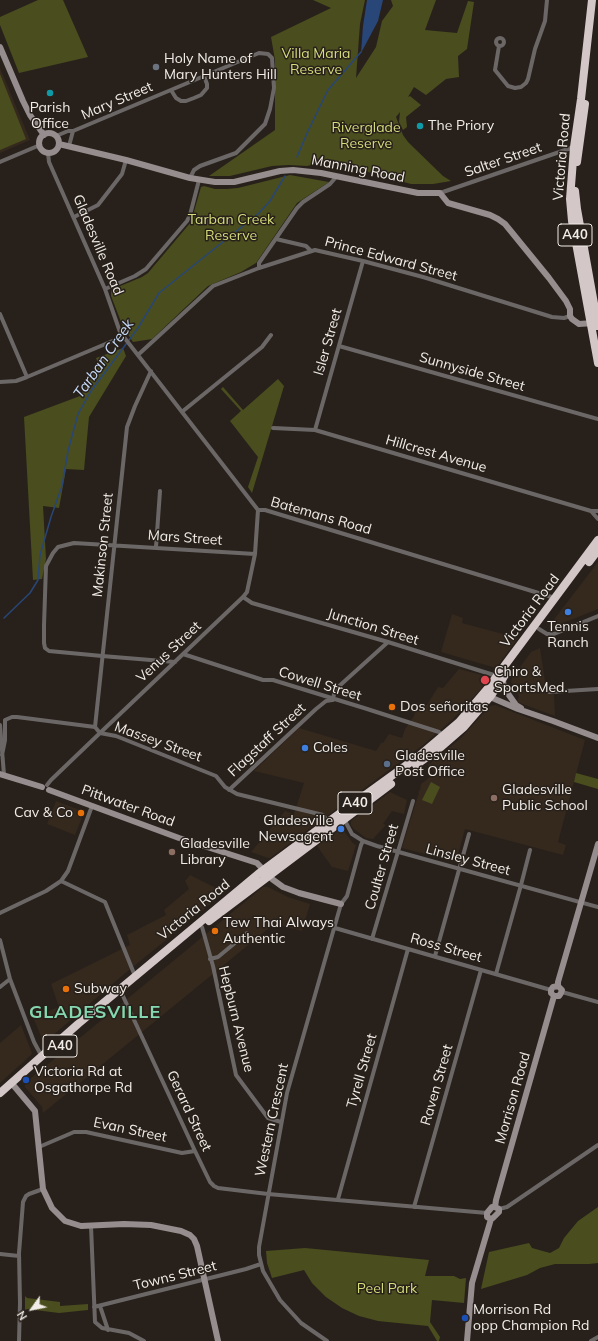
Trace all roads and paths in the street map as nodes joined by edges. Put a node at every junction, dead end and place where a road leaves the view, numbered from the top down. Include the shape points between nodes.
1 (547, 0) edge
2 (592, 0) edge
3 (597, 0) edge
4 (500, 46) dead end
5 (0, 47) edge
6 (204, 76) junction
7 (170, 90) junction
8 (73, 131) junction
9 (44, 135) junction
10 (56, 136) junction
11 (60, 144) junction
12 (40, 145) junction
13 (69, 146) junction
14 (574, 147) junction
15 (48, 153) junction
16 (126, 160) junction
17 (0, 162) edge
18 (337, 176) junction
19 (190, 178) junction
20 (199, 180) junction
21 (440, 193) junction
22 (74, 217) junction
23 (276, 239) junction
24 (310, 250) junction
25 (363, 261) junction
26 (259, 268) junction
27 (105, 289) junction
28 (0, 314) edge
29 (570, 316) junction
30 (595, 324) edge
31 (271, 335) dead end
32 (123, 336) junction
33 (130, 344) joint
34 (339, 346) junction
35 (139, 354) junction
36 (598, 362) edge
37 (151, 371) junction
38 (27, 377) junction
39 (0, 382) edge
40 (183, 412) junction
41 (598, 419) edge
42 (273, 428) dead end
43 (315, 430) junction
44 (160, 491) dead end
45 (258, 510) junction
46 (591, 511) junction
47 (598, 511) edge
48 (598, 519) edge
49 (598, 540) edge
50 (114, 545) junction
51 (156, 547) junction
52 (598, 550) edge
53 (255, 554) junction
54 (243, 597) junction
55 (556, 598) junction
56 (598, 616) edge
57 (539, 630) junction
58 (388, 642) junction
59 (183, 654) junction
60 (102, 656) junction
61 (175, 662) junction
62 (501, 676) junction
63 (598, 690) edge
64 (549, 692) dead end
65 (489, 693) junction
66 (333, 700) junction
67 (524, 710) junction
68 (0, 725) edge
69 (95, 727) junction
70 (100, 733) junction
71 (446, 738) junction
72 (598, 738) edge
73 (2, 755) junction
74 (2, 775) edge
75 (46, 788) junction
76 (229, 790) junction
77 (413, 801) dead end
78 (92, 806) junction
79 (344, 818) junction
80 (328, 822) junction
81 (469, 834) dead end
82 (363, 841) junction
83 (598, 844) edge
84 (530, 850) dead end
85 (397, 852) junction
86 (459, 868) junction
87 (267, 872) junction
88 (61, 881) junction
89 (521, 885) junction
90 (582, 902) junction
91 (341, 904) junction
92 (598, 907) edge
93 (0, 912) edge
94 (202, 927) junction
95 (335, 928) junction
96 (248, 933) dead end
97 (372, 939) junction
98 (0, 940) edge
99 (408, 949) junction
100 (435, 956) junction
101 (210, 959) junction
102 (481, 970) junction
103 (496, 974) junction
104 (135, 976) junction
105 (10, 978) junction
106 (558, 986) junction
107 (0, 987) edge
108 (551, 990) junction
109 (562, 992) junction
110 (122, 994) junction
111 (554, 996) junction
112 (598, 1002) edge
113 (41, 1055) junction
114 (14, 1086) junction
115 (0, 1093) edge
116 (0, 1099) edge
117 (280, 1122) junction
118 (598, 1145) edge
119 (39, 1147) junction
120 (195, 1152) junction
121 (43, 1189) junction
122 (268, 1194) junction
123 (338, 1200) junction
124 (414, 1206) junction
125 (497, 1208) junction
126 (487, 1213) junction
127 (491, 1219) junction
128 (91, 1226) junction
129 (0, 1254) edge
130 (19, 1256) junction
131 (260, 1264) junction
132 (203, 1280) junction
133 (100, 1306) junction
134 (94, 1307) junction
135 (108, 1330) junction
136 (598, 1337) edge
137 (18, 1341) edge
138 (144, 1341) edge
139 (218, 1341) edge
140 (326, 1341) edge
141 (467, 1341) edge
142 (591, 1341) edge

1 - 4 street via 545,21 528,79 521,87 508,86 495,70
2 - 14 highway, Victoria Road / A40
3 - 30 highway, Victoria Road / A40 via 575,193
5 - 9 street via 23,101
6 - 7 street, Mary Street
6 - 7 street, Mary Street via 207,88 194,98 181,101
6 - 19 street, Mary Street via 259,53 268,54 272,58 274,88 265,124 236,153 200,166 194,170
7 - 8 street, Mary Street
8 - 10 street, Mary Street
8 - 13 street, Mary Street
9 - 10 street
9 - 12 street via 40,139
10 - 11 street
11 - 13 street, Manning Road
11 - 15 street via 56,151
12 - 15 street via 42,150
12 - 17 street
13 - 16 street, Manning Road
14 - 21 street, Salter Street
14 - 30 highway, Victoria Road / A40 via 570,185 571,210
15 - 22 street, Gladesville Road via 49,162
16 - 19 street, Manning Road
16 - 22 street via 122,174 98,206
18 - 20 street, Manning Road via 293,170 234,182
18 - 21 street, Manning Road via 418,193
18 - 23 street via 330,184 300,204
19 - 20 street, Manning Road
20 - 27 street via 187,221 151,263 142,272
21 - 29 street via 448,203 490,215 504,224 566,301
22 - 27 street, Gladesville Road
23 - 24 street via 306,246
23 - 26 street
24 - 25 street, Prince Edward Street
24 - 26 street, Prince Edward Street
25 - 29 street, Prince Edward Street via 552,317
25 - 34 street, Isler Street
26 - 35 street, Prince Edward Street via 213,286
27 - 32 street, Gladesville Road
28 - 38 street
29 - 30 street via 579,324
30 - 36 highway, Victoria Road / A40
31 - 40 street via 262,347
32 - 33 street, Gladesville Road
32 - 38 street
33 - 35 street, Batemans Road
34 - 41 street, Sunnyside Street
34 - 43 street, Isler Street
35 - 37 street, Batemans Road
37 - 40 street, Batemans Road
37 - 50 street, Makinson Street via 127,427
38 - 39 street
40 - 45 street, Batemans Road
42 - 43 street, Hillcrest Avenue
43 - 46 street, Hillcrest Avenue
44 - 51 street
45 - 53 street, Venus Street
45 - 55 street, Batemans Road via 272,512
46 - 47 street, Hillcrest Avenue
46 - 48 street
49 - 55 highway, Victoria Road / A40
50 - 51 street, Mars Street
50 - 60 street, Makinson Street
50 - 60 street, Mars Street via 64,545 58,547 46,566 45,648 49,651
51 - 53 street, Mars Street
52 - 57 highway, Victoria Road / A40
53 - 54 street, Venus Street via 247,592
54 - 58 street, Junction Street via 252,603
54 - 59 street, Venus Street
55 - 62 highway, Victoria Road / A40
56 - 57 street via 554,634
57 - 62 highway, Victoria Road / A40
58 - 62 street, Junction Street
58 - 66 street via 337,688
59 - 61 street, Venus Street
59 - 66 street, Cowell Street
60 - 61 street
60 - 69 street, Makinson Street
61 - 70 street, Venus Street
62 - 65 highway, Victoria Road / A40
62 - 67 street via 504,688 516,705
63 - 64 street
65 - 67 street
65 - 71 highway, Victoria Road / A40 via 464,727
66 - 71 street, Cowell Street via 439,732
66 - 76 street, Flagstaff Street via 322,704
67 - 72 street
68 - 73 street
69 - 70 street, Massey Street
69 - 73 street, Massey Street via 12,717 5,720
70 - 75 street, Venus Street via 51,780
70 - 76 street, Massey Street via 116,736 216,776
71 - 79 highway, Victoria Road / A40
71 - 80 highway, Victoria Road / A40
73 - 74 street
74 - 75 street, Pittwater Road
75 - 78 street, Pittwater Road
76 - 80 street, Massey Street via 247,797 323,815
77 - 85 street, Coulter Street
78 - 87 street, Pittwater Road via 257,863
78 - 88 street via 68,871
79 - 82 street, Linsley Street via 351,832
79 - 87 highway, Victoria Road / A40 via 308,847
80 - 87 highway, Victoria Road / A40
81 - 86 street
82 - 85 street, Linsley Street
82 - 91 street, Western Crescent via 347,896
83 - 90 street
84 - 89 street
85 - 86 street, Linsley Street
85 - 97 street, Coulter Street
86 - 89 street, Linsley Street
86 - 100 street
87 - 91 street, Pittwater Road via 283,887
87 - 94 highway, Victoria Road / A40
87 - 104 highway, Victoria Road / A40 via 194,926
88 - 93 street via 46,891
88 - 104 street via 105,902
89 - 90 street, Linsley Street
89 - 103 street
90 - 92 street, Linsley Street
90 - 106 street
91 - 95 street, Western Crescent
94 - 101 street, Hepburn Avenue
94 - 110 highway, Victoria Road / A40
95 - 97 street, Ross Street
95 - 117 street, Western Crescent
96 - 101 street via 218,957
97 - 99 street, Ross Street
98 - 105 street
99 - 100 street, Ross Street
99 - 123 street, Tyrell Street
100 - 102 street, Ross Street
101 - 117 street, Hepburn Avenue via 236,1075 268,1118
102 - 103 street, Ross Street
102 - 124 street, Raven Street
103 - 108 street, Ross Street
104 - 113 highway, Victoria Road / A40
105 - 107 street
105 - 113 street
106 - 108 street
106 - 109 street
108 - 111 street
109 - 111 street
109 - 112 street
110 - 114 highway, Victoria Road / A40
110 - 120 street, Gerard Street
111 - 125 street, Morrison Road via 496,1200
113 - 115 highway, Victoria Road / A40
114 - 116 highway, Victoria Road / A40
114 - 119 street via 36,1111
117 - 122 street, Western Crescent
118 - 125 street via 507,1207
119 - 120 street, Evan Street via 74,1132 86,1132 182,1153
119 - 121 street
120 - 122 street, Gerard Street via 214,1186
121 - 128 street via 52,1208 61,1217 76,1225
121 - 130 street via 29,1194 23,1202
122 - 123 street, Western Crescent
122 - 131 street via 259,1247
123 - 124 street, Western Crescent
124 - 126 street, Western Crescent
125 - 126 street via 492,1207
125 - 127 street via 498,1213
126 - 127 street via 487,1217
127 - 141 street via 472,1284
128 - 132 street via 133,1224 160,1226 186,1233 194,1239 197,1246
128 - 134 street
129 - 130 street
130 - 137 street
131 - 132 street, Towns Street
131 - 140 street via 271,1286 288,1310
132 - 133 street, Towns Street
132 - 139 street
133 - 134 street, Towns Street
133 - 135 street
134 - 135 street via 95,1322
135 - 138 street via 129,1334
136 - 142 street

